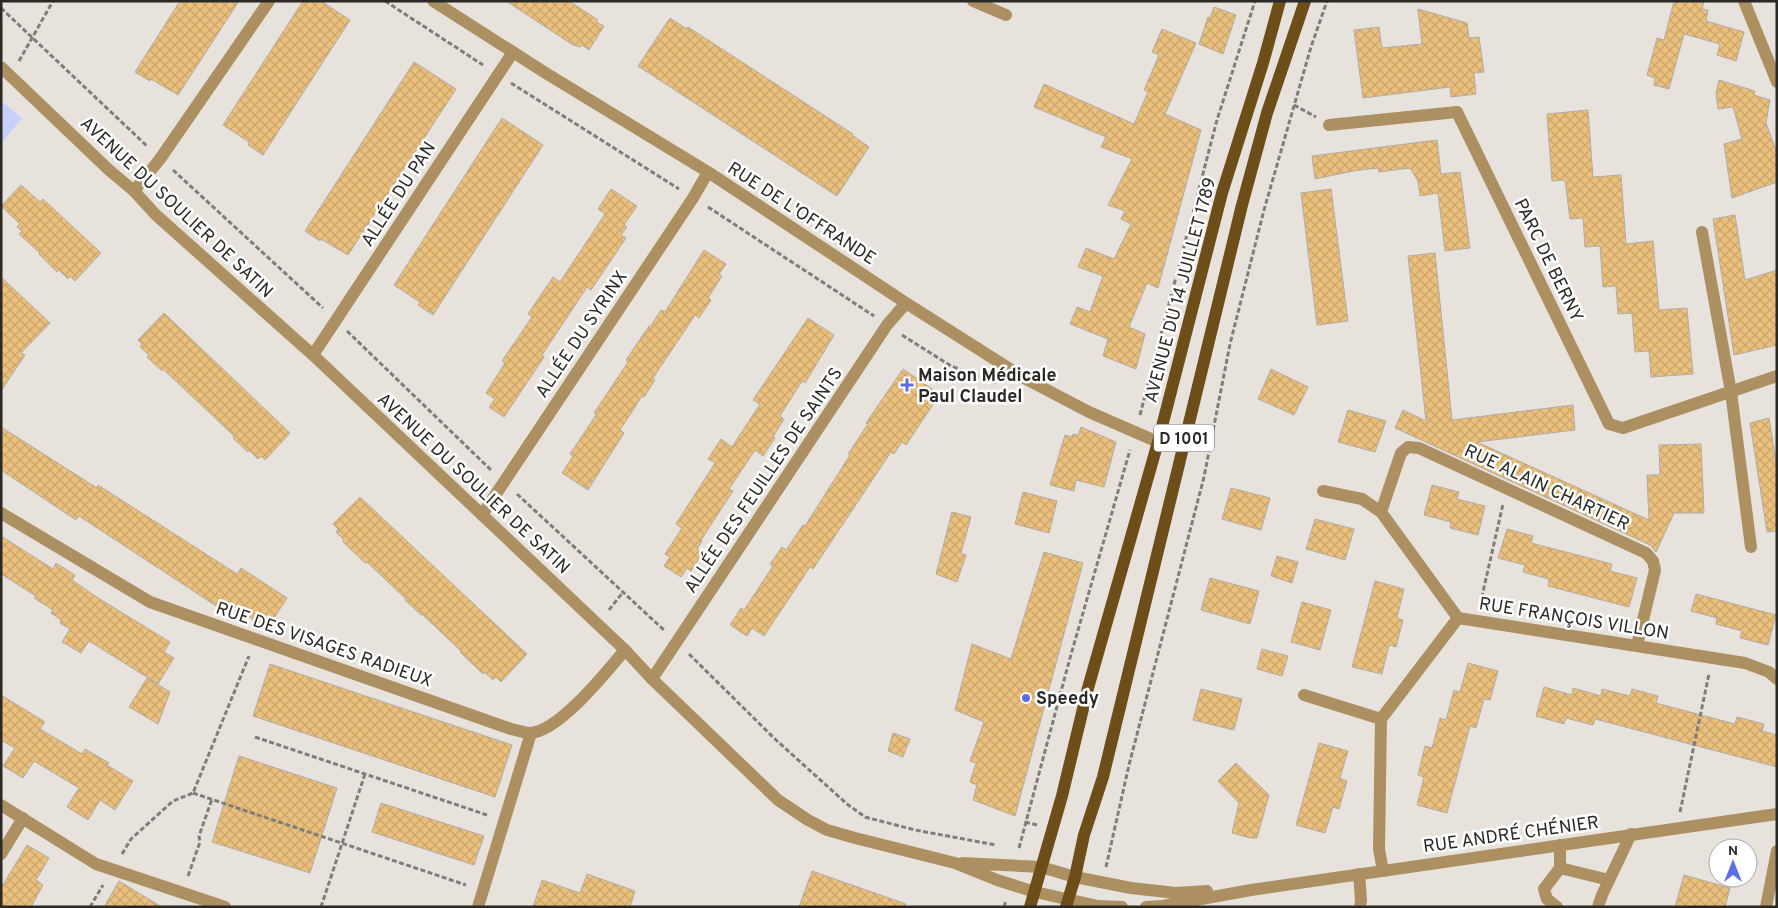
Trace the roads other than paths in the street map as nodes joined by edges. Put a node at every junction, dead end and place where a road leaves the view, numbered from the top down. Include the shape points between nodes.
1 (269, 1) edge
2 (433, 1) edge
3 (974, 1) edge
4 (1305, 1) edge
5 (1744, 1) edge
6 (1277, 2) edge
7 (1006, 15) dead end
8 (513, 52) junction
9 (6, 72) edge
10 (1777, 82) edge
11 (1329, 125) road end
12 (708, 172) junction
13 (134, 191) junction
14 (1702, 232) dead end
15 (906, 303) junction
16 (313, 355) junction
17 (1777, 376) edge
18 (1730, 392) junction
19 (1158, 442) junction
20 (1323, 491) dead end
21 (1381, 512) junction
22 (1, 514) edge
23 (482, 515) junction
24 (1751, 547) dead end
25 (1458, 618) junction
26 (1637, 645) junction
27 (625, 650) junction
28 (652, 679) junction
29 (1777, 679) edge
30 (1304, 695) dead end
31 (1381, 719) junction
32 (531, 733) junction
33 (1, 805) edge
34 (1777, 814) edge
35 (23, 818) junction
36 (1631, 834) junction
37 (1560, 845) junction
38 (1777, 851) edge
39 (1, 854) edge
40 (955, 863) junction
41 (1041, 867) junction
42 (1560, 868) junction
43 (1382, 871) junction
44 (1359, 874) junction
45 (1075, 877) junction
46 (1609, 880) junction
47 (1251, 890) junction
48 (1034, 892) junction
49 (1067, 903) edge
50 (225, 907) edge
51 (478, 907) edge
52 (1030, 907) edge
53 (1122, 907) edge
54 (1146, 907) edge
55 (1360, 907) edge
56 (1556, 907) edge
57 (1598, 907) edge
58 (1766, 907) edge

1 - 13 street via 160,159
2 - 8 street, RUE DE L'OFFRANDE
3 - 7 street
4 - 45 main road, D 1001 via 1267,113 1242,205 1103,777 1084,835
5 - 10 street
6 - 19 main road, AVENUE DU 14 JUILLET 1789 / D 1001 via 1263,64 1222,193
8 - 12 street, RUE DE L'OFFRANDE
8 - 16 street, ALLÉE DU PAN
9 - 13 street, AVENUE DU SOULIER DE SATIN
11 - 18 street, PARC DE BERNY via 1457,112 1609,424 1623,428
12 - 15 street, RUE DE L'OFFRANDE
12 - 23 street, ALLÉE DU SYRINX
13 - 16 street, AVENUE DU SOULIER DE SATIN via 156,215
14 - 18 street
15 - 19 street, RUE DE L'OFFRANDE via 1024,378 1089,412
15 - 28 street, ALLÉE DES FEUILLES DE SAINTS via 887,325
16 - 23 street, AVENUE DU SOULIER DE SATIN
17 - 18 street, PARC DE BERNY
18 - 24 street
19 - 41 main road, AVENUE DU 14 JUILLET 1789 / D 1001
20 - 21 street via 1362,499
21 - 25 street
21 - 26 street, RUE ALAIN CHARTIER via 1401,453 1408,447 1420,448 1646,553 1655,570
22 - 32 street, RUE DES VISAGES RADIEUX via 150,602
23 - 27 street, AVENUE DU SOULIER DE SATIN
25 - 26 street, RUE FRANÇOIS VILLON
25 - 31 street, RUE FRANÇOIS VILLON
26 - 29 street, RUE FRANÇOIS VILLON via 1745,663 1769,672
27 - 28 street, AVENUE DU SOULIER DE SATIN
27 - 32 street via 588,694 552,725
28 - 40 street, AVENUE DU SOULIER DE SATIN via 778,800 808,820 827,830
30 - 31 street
31 - 43 street via 1379,849
32 - 51 street
33 - 35 street
34 - 36 street, RUE ANDRÉ CHÉNIER
35 - 39 street
35 - 50 street via 96,864
36 - 37 street, RUE ANDRÉ CHÉNIER
36 - 46 street
37 - 42 street
37 - 43 street, RUE ANDRÉ CHÉNIER
38 - 58 street
40 - 41 street, RUE ANDRÉ CHÉNIER
40 - 48 street
41 - 45 street, RUE ANDRÉ CHÉNIER
41 - 48 main road, AVENUE DU 14 JUILLET 1789 / D 1001
42 - 46 street
42 - 56 street via 1544,889 1547,899
43 - 44 street, RUE ANDRÉ CHÉNIER
44 - 47 street, RUE ANDRÉ CHÉNIER
44 - 55 street
45 - 47 street, RUE ANDRÉ CHÉNIER via 1176,893
45 - 49 main road, D 1001
46 - 57 street
47 - 54 street, RUE ANDRÉ CHÉNIER
48 - 49 street
48 - 52 main road, AVENUE DU 14 JUILLET 1789 / D 1001
49 - 53 street

